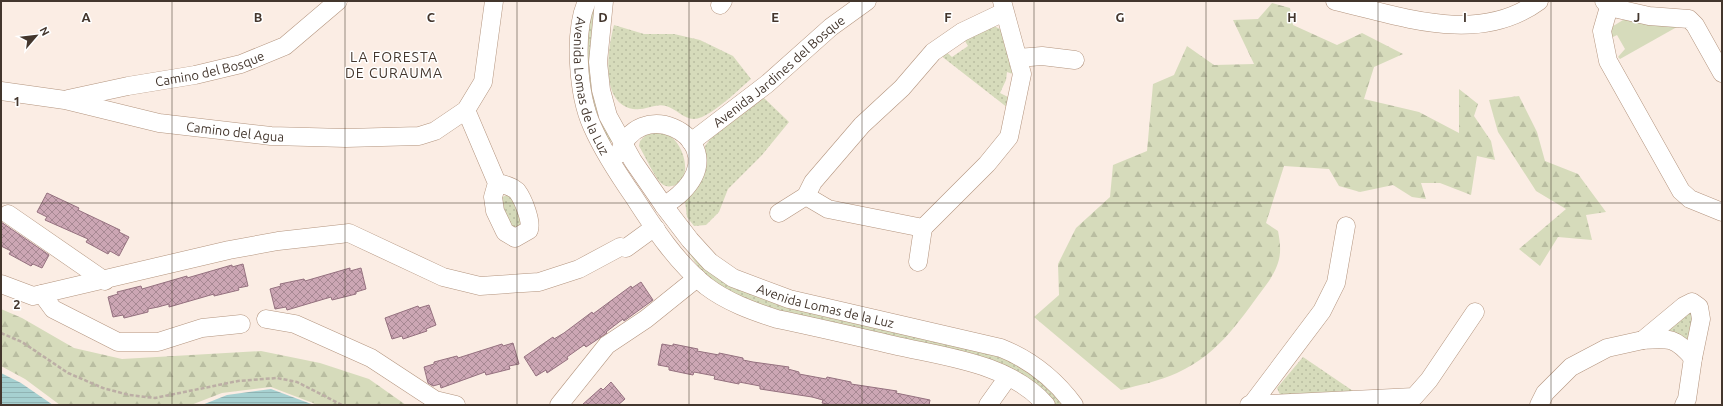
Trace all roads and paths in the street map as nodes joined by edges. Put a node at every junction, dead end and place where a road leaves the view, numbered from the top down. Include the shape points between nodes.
1 (338, 1) edge
2 (494, 1) edge
3 (587, 1) edge
4 (604, 1) edge
5 (866, 1) edge
6 (1335, 1) edge
7 (1539, 1) edge
8 (1607, 4) edge
9 (1003, 6) edge
10 (1018, 58) junction
11 (1075, 60) dead end
12 (1722, 73) edge
13 (1, 91) edge
14 (65, 100) junction
15 (466, 110) junction
16 (622, 142) junction
17 (691, 142) junction
18 (614, 168) junction
19 (497, 183) dead end
20 (806, 196) junction
21 (664, 206) junction
22 (1722, 212) edge
23 (779, 213) dead end
24 (8, 214) dead end
25 (652, 224) junction
26 (1346, 226) dead end
27 (923, 228) junction
28 (918, 262) dead end
29 (697, 278) junction
30 (105, 280) junction
31 (1, 284) edge
32 (42, 294) junction
33 (1475, 312) dead end
34 (266, 319) dead end
35 (241, 324) dead end
36 (1, 333) edge
37 (1643, 340) junction
38 (1692, 358) junction
39 (1008, 377) junction
40 (342, 405) edge
41 (456, 405) edge
42 (559, 405) edge
43 (988, 405) edge
44 (1046, 405) edge
45 (1074, 405) edge
46 (1250, 405) edge
47 (1539, 405) edge
48 (1684, 405) edge

1 - 14 street, Camino del Bosque via 285,46 241,64
2 - 15 street, Camino del Agua via 483,82
3 - 18 street, Avenida Lomas de la Luz via 581,26 581,86 591,126
4 - 16 street, Avenida Lomas de la Luz via 598,62 601,90 608,116
5 - 17 street, Avenida Jardines del Bosque via 831,27 767,84
6 - 7 street via 1429,22 1451,32 1505,17
8 - 12 street via 1649,16 1688,19 1696,24
8 - 22 street via 1602,32 1608,61 1681,191 1690,199
9 - 10 street
9 - 20 street via 933,52 902,88 862,125 813,182
10 - 11 street via 1042,56
10 - 27 street via 1022,74 1009,137 987,164
13 - 14 street, Camino del Agua
14 - 15 street, Camino del Agua via 159,123 271,136 346,138 419,136 435,131
15 - 19 street
16 - 17 street via 645,126 657,123 670,125 681,131
16 - 18 street, Avenida Lomas de la Luz
16 - 21 street, Avenida Lomas de la Luz
17 - 21 street via 696,153 697,168 691,181 680,194
18 - 25 street, Avenida Lomas de la Luz
20 - 23 street
20 - 27 street via 828,209
21 - 45 street, Avenida Lomas de la Luz via 705,256 733,278 789,299 1000,348 1016,354 1038,368
24 - 30 street
25 - 29 street, Avenida Lomas de la Luz
25 - 30 street via 643,226 622,242 620,247 579,269 539,282 480,286 443,277 349,233 278,241 229,250
26 - 46 street via 1333,292 1322,311
27 - 28 street
29 - 39 street, Avenida Lomas de la Luz via 726,299 777,319 976,364
29 - 42 street via 646,319 607,345
30 - 32 street
31 - 32 street via 33,296
32 - 35 street via 53,309 118,342 158,342 202,328
33 - 46 street via 1429,380 1414,397
34 - 41 street via 295,324 371,358 435,400
36 - 40 path via 22,342 68,373 103,388 129,395 155,398 238,381 277,378 297,382
37 - 38 street via 1668,338 1680,344
37 - 38 street via 1692,302 1701,311
37 - 47 street via 1607,348 1571,367 1545,394
38 - 48 street
39 - 43 street
39 - 44 street, Avenida Lomas de la Luz via 1028,388

